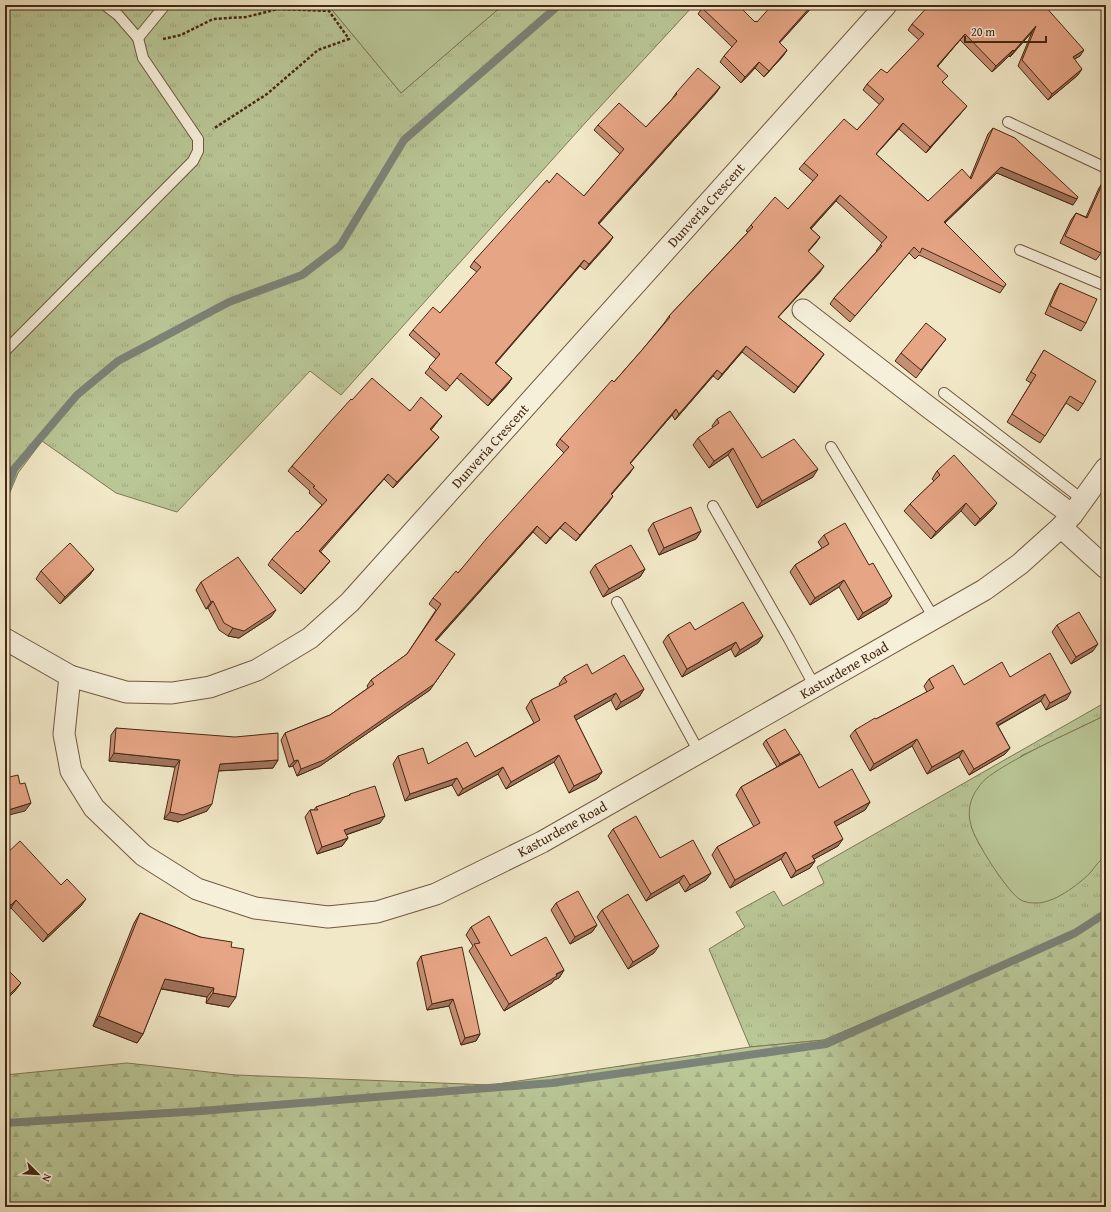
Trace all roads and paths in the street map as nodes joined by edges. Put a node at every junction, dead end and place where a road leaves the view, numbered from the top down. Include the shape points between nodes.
1 (105, 5) edge
2 (165, 5) edge
3 (886, 5) edge
4 (138, 38) junction
5 (143, 58) junction
6 (1008, 122) dead end
7 (198, 139) junction
8 (1106, 168) edge
9 (1020, 250) dead end
10 (1106, 286) edge
11 (803, 310) dead end
12 (5, 351) edge
13 (944, 393) dead end
14 (831, 447) dead end
15 (1106, 468) edge
16 (713, 506) dead end
17 (1072, 514) junction
18 (1106, 568) edge
19 (617, 602) dead end
20 (934, 618) junction
21 (5, 639) edge
22 (70, 676) junction
23 (815, 687) junction
24 (699, 752) junction

1 - 4 lane via 118,15
2 - 4 lane
3 - 22 street, Dunveria Crescent via 350,602 310,638 257,670 210,687 172,693 126,692
4 - 5 lane
5 - 7 lane
5 - 7 path via 162,40 181,35 213,19 246,17 278,8 329,10 349,39 318,50 267,94
6 - 8 lane
7 - 12 lane via 198,151 193,161
9 - 10 lane
11 - 17 street
13 - 17 lane
14 - 20 lane
15 - 17 street, Kasturdene Road
16 - 23 lane
17 - 18 street
17 - 20 street, Kasturdene Road via 1020,564 984,590
19 - 24 lane
20 - 23 street, Kasturdene Road
21 - 22 street, Dunveria Crescent
22 - 24 street, Kasturdene Road via 64,734 71,771 94,808 143,855 197,889 255,908 328,917 377,912 436,894 542,842
23 - 24 street, Kasturdene Road

